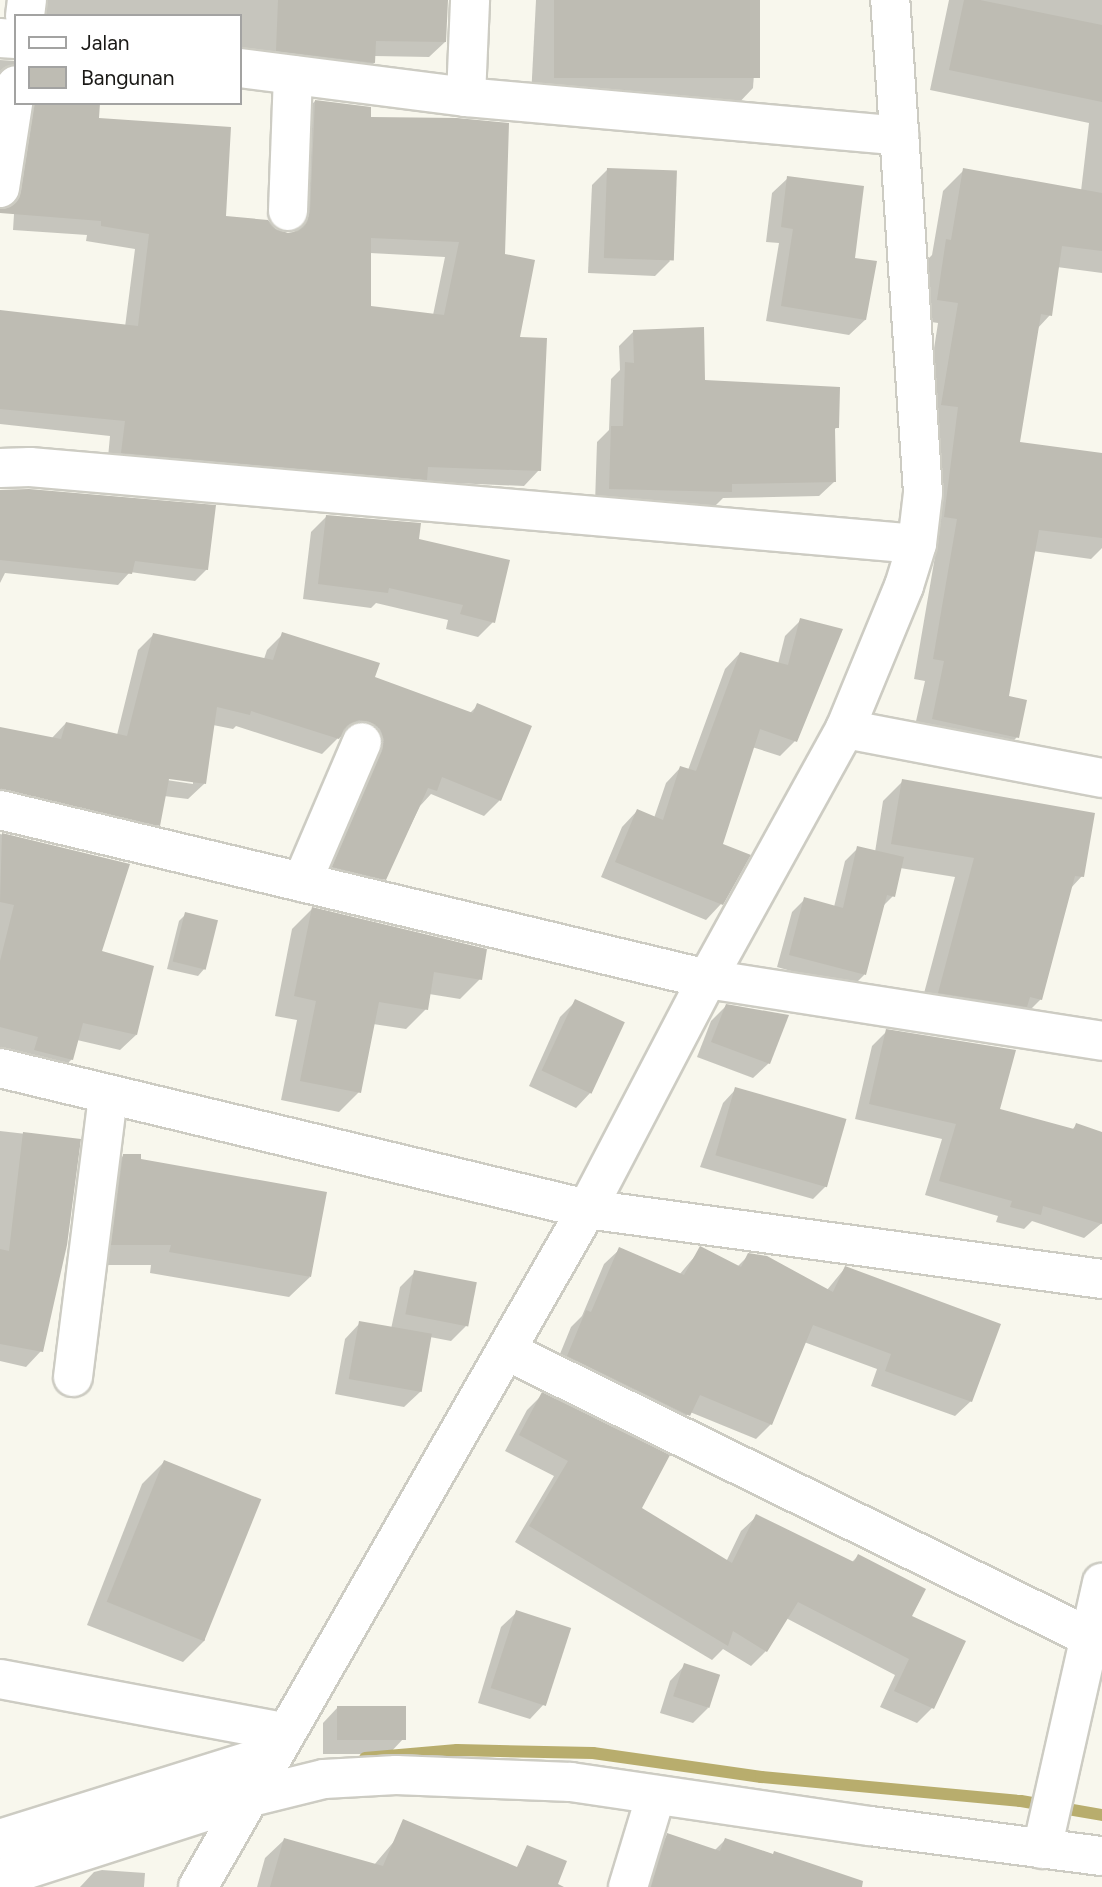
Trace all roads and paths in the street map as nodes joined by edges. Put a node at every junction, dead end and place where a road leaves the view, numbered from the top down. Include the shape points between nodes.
1 (470, 0) edge
2 (890, 0) edge
3 (242, 68) edge
4 (293, 75) junction
5 (466, 97) junction
6 (14, 98) edge
7 (899, 136) junction
8 (0, 188) edge
9 (288, 211) dead end
10 (0, 468) edge
11 (917, 544) junction
12 (845, 729) junction
13 (362, 743) dead end
14 (1102, 778) edge
15 (0, 810) edge
16 (302, 882) junction
17 (707, 979) junction
18 (1102, 1041) edge
19 (0, 1069) edge
20 (108, 1095) junction
21 (587, 1209) junction
22 (1102, 1279) edge
23 (507, 1351) junction
24 (73, 1377) dead end
25 (1102, 1583) edge
26 (1089, 1637) junction
27 (0, 1679) edge
28 (265, 1767) junction
29 (656, 1795) junction
30 (1045, 1838) junction
31 (0, 1839) edge
32 (1102, 1856) edge
33 (0, 1878) edge
34 (198, 1887) edge
35 (628, 1887) edge

1 - 5 street
2 - 7 street
3 - 4 street
4 - 5 street
4 - 9 street
5 - 7 street
6 - 8 street
7 - 11 street via 923,493
10 - 11 street
11 - 12 street
12 - 14 street
12 - 17 street
13 - 16 street
15 - 16 street
16 - 17 street
17 - 18 street
17 - 21 street
19 - 20 street
20 - 21 street
20 - 24 street
21 - 22 street
21 - 23 street
23 - 26 street
23 - 28 street
25 - 26 street
26 - 30 street
27 - 28 street
28 - 29 street via 324,1779 396,1775 571,1782
28 - 31 street
28 - 33 street
28 - 34 street
29 - 30 street
29 - 35 street
30 - 32 street

